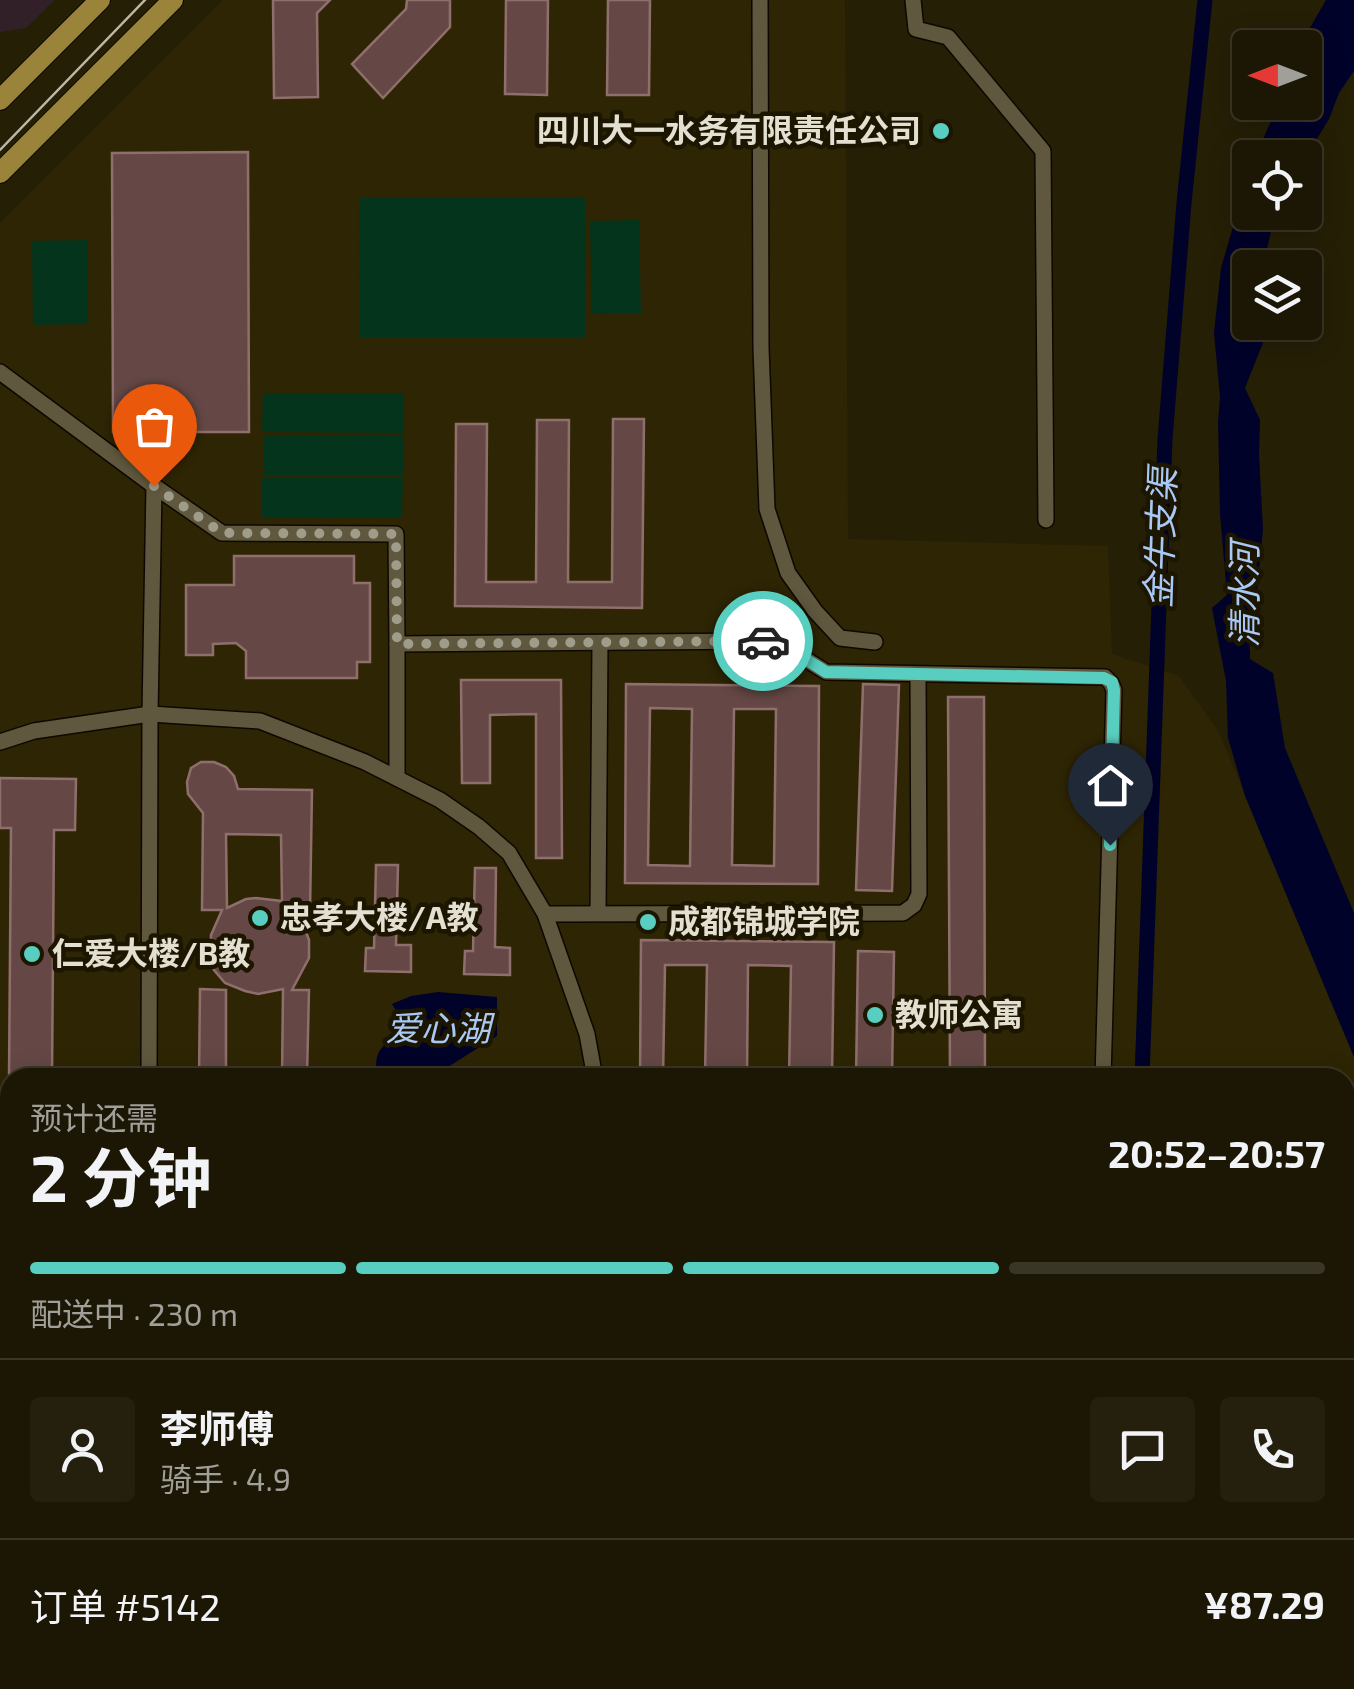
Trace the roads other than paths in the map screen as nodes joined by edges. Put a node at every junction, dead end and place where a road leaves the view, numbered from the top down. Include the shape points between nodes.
1 (100, 0) edge
2 (173, 0) edge
3 (760, 0) edge
4 (913, 0) edge
5 (0, 100) edge
6 (0, 174) edge
7 (0, 372) edge
8 (154, 486) junction
9 (1046, 520) dead end
10 (846, 639) junction
11 (600, 642) junction
12 (875, 642) dead end
13 (397, 644) junction
14 (848, 673) junction
15 (918, 675) junction
16 (150, 714) junction
17 (0, 742) edge
18 (397, 778) junction
19 (545, 914) junction
20 (598, 914) junction
21 (149, 1068) edge
22 (593, 1068) edge
23 (1103, 1068) edge

1 - 5 main road
2 - 6 main road
3 - 10 street via 767,509 788,573
4 - 9 street via 916,28 948,37 1042,152
7 - 8 street
8 - 13 street via 222,533 396,534
8 - 16 street
10 - 12 street
10 - 14 street
11 - 13 street
11 - 14 street via 777,641 826,672
11 - 20 street
13 - 18 street
14 - 15 street
15 - 20 street via 914,905 903,913
15 - 23 street via 1112,682
16 - 17 street
16 - 18 street via 260,720
16 - 21 street
18 - 19 street via 440,800 509,853
19 - 20 street
19 - 22 street

